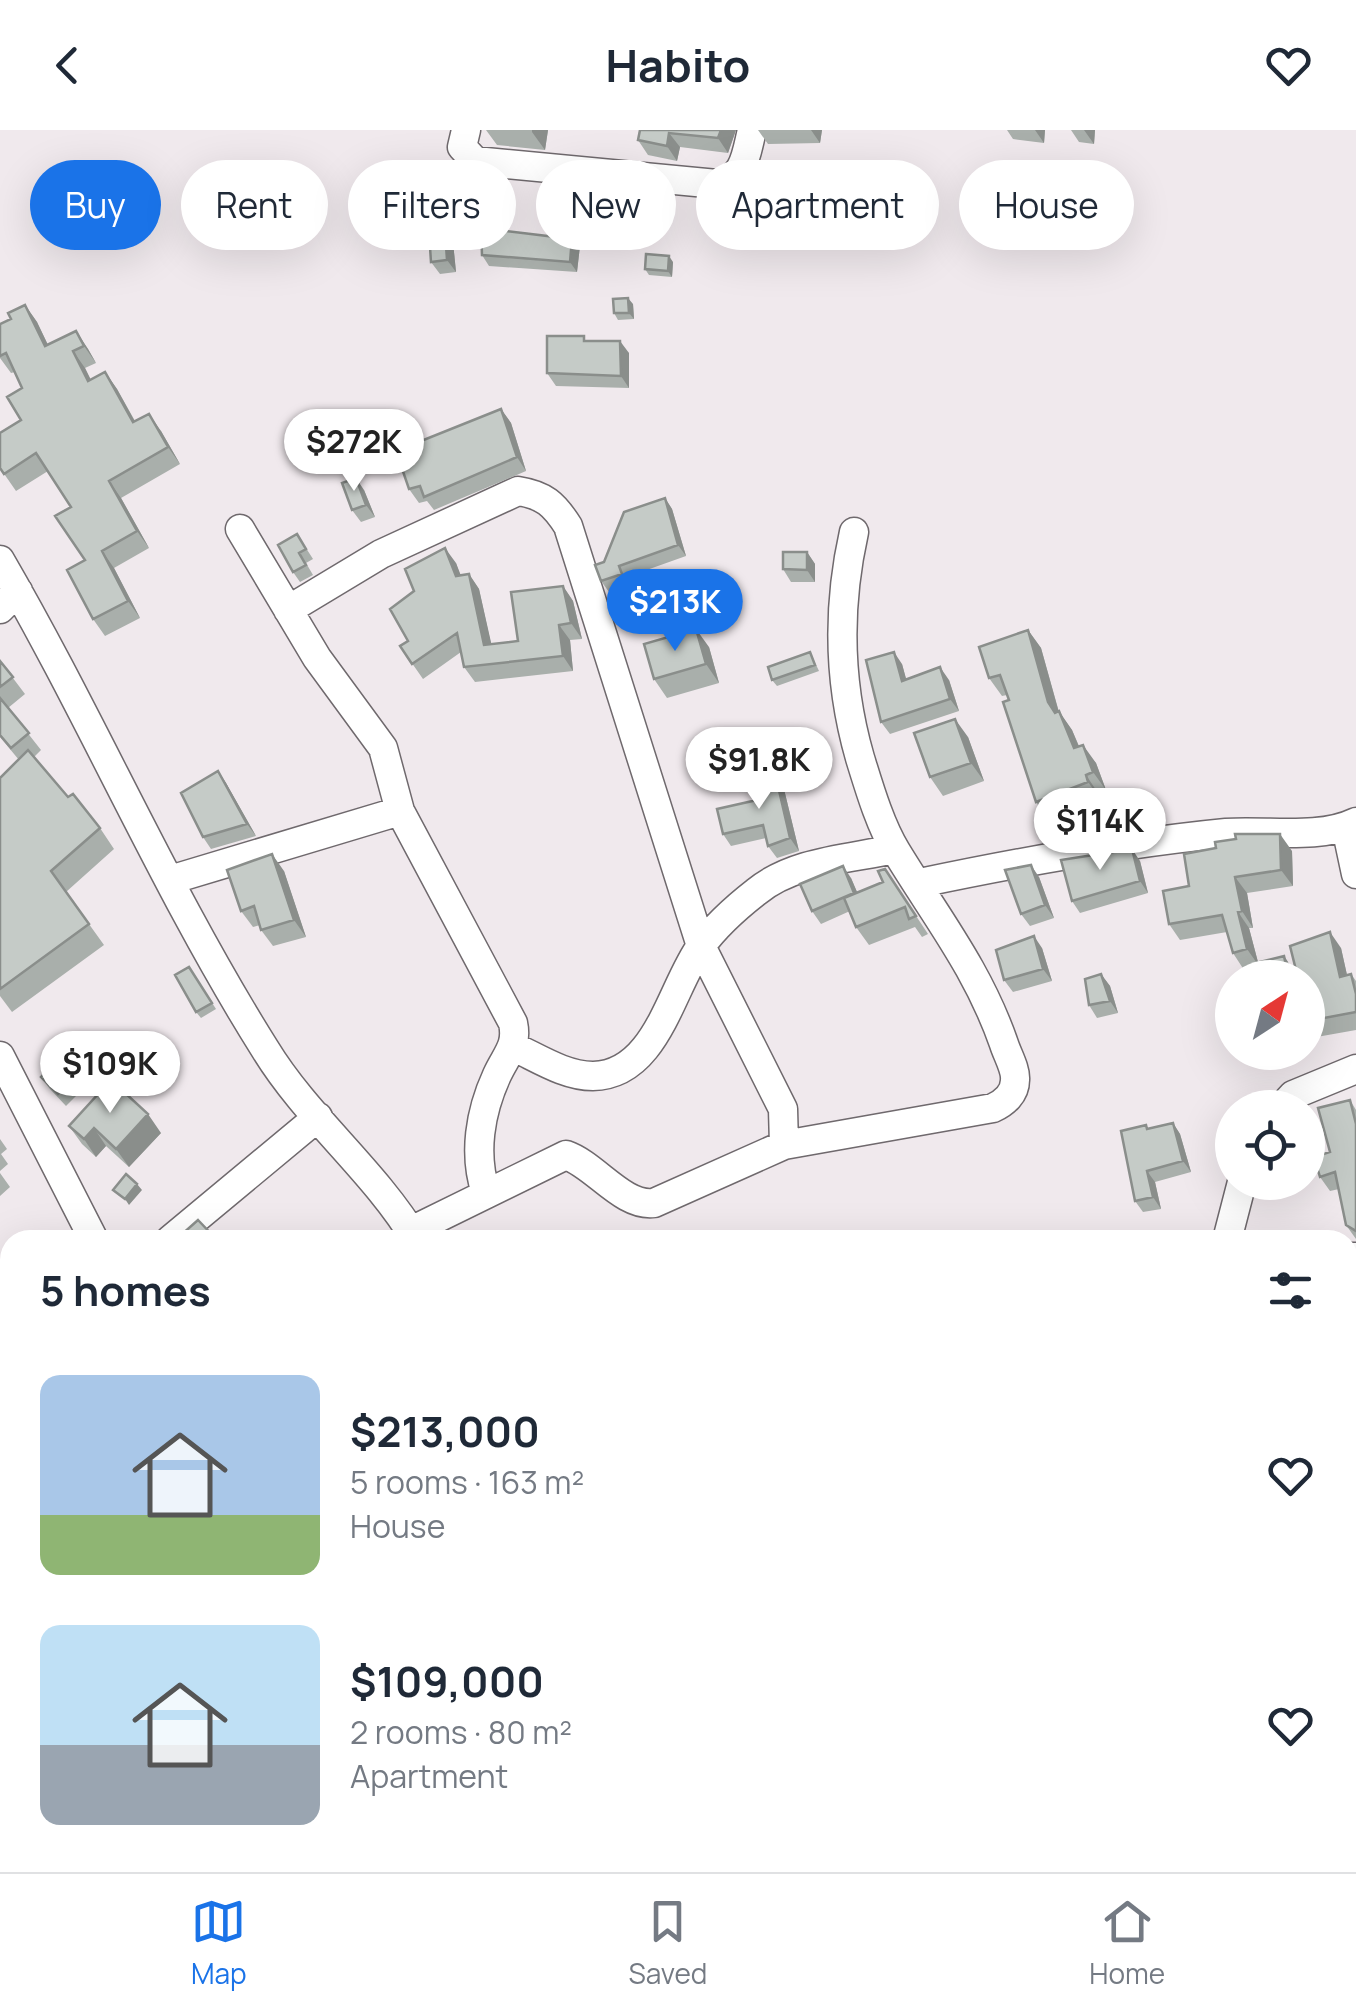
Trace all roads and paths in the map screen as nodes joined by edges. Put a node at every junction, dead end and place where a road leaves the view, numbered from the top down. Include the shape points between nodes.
1 (466, 130) edge
2 (752, 130) edge
3 (240, 529) dead end
4 (854, 532) dead end
5 (0, 560) edge
6 (9, 600) edge
7 (288, 610) junction
8 (400, 811) junction
9 (1351, 825) edge
10 (894, 849) junction
11 (1356, 874) edge
12 (170, 880) junction
13 (920, 883) junction
14 (701, 946) junction
15 (514, 1047) junction
16 (0, 1056) edge
17 (1356, 1069) edge
18 (1305, 1090) edge
19 (318, 1117) junction
20 (784, 1145) junction
21 (486, 1193) junction
22 (1237, 1200) edge
23 (89, 1230) edge
24 (182, 1230) edge
25 (409, 1230) edge
26 (424, 1230) edge
27 (1230, 1230) edge

1 - 2 street via 462,146 475,160 717,184 742,170
3 - 7 street
4 - 10 street via 841,608 846,696 860,758
5 - 6 street
6 - 12 street
7 - 8 street via 384,748
7 - 14 street via 381,554 518,491 541,495 568,526
8 - 12 street
8 - 15 street via 513,1023
9 - 11 street
9 - 13 street via 1226,834
10 - 13 street
10 - 14 street via 776,878
12 - 19 street via 270,1057
13 - 20 street via 964,953 996,1023 1016,1079 1010,1094 993,1108
14 - 15 street via 663,1021 618,1071 568,1072
14 - 20 street via 783,1110
15 - 21 street via 496,1076 478,1145
16 - 23 street
17 - 18 street
19 - 24 street
19 - 25 street
20 - 21 street via 654,1203 636,1201 566,1155
21 - 26 street
22 - 27 street

